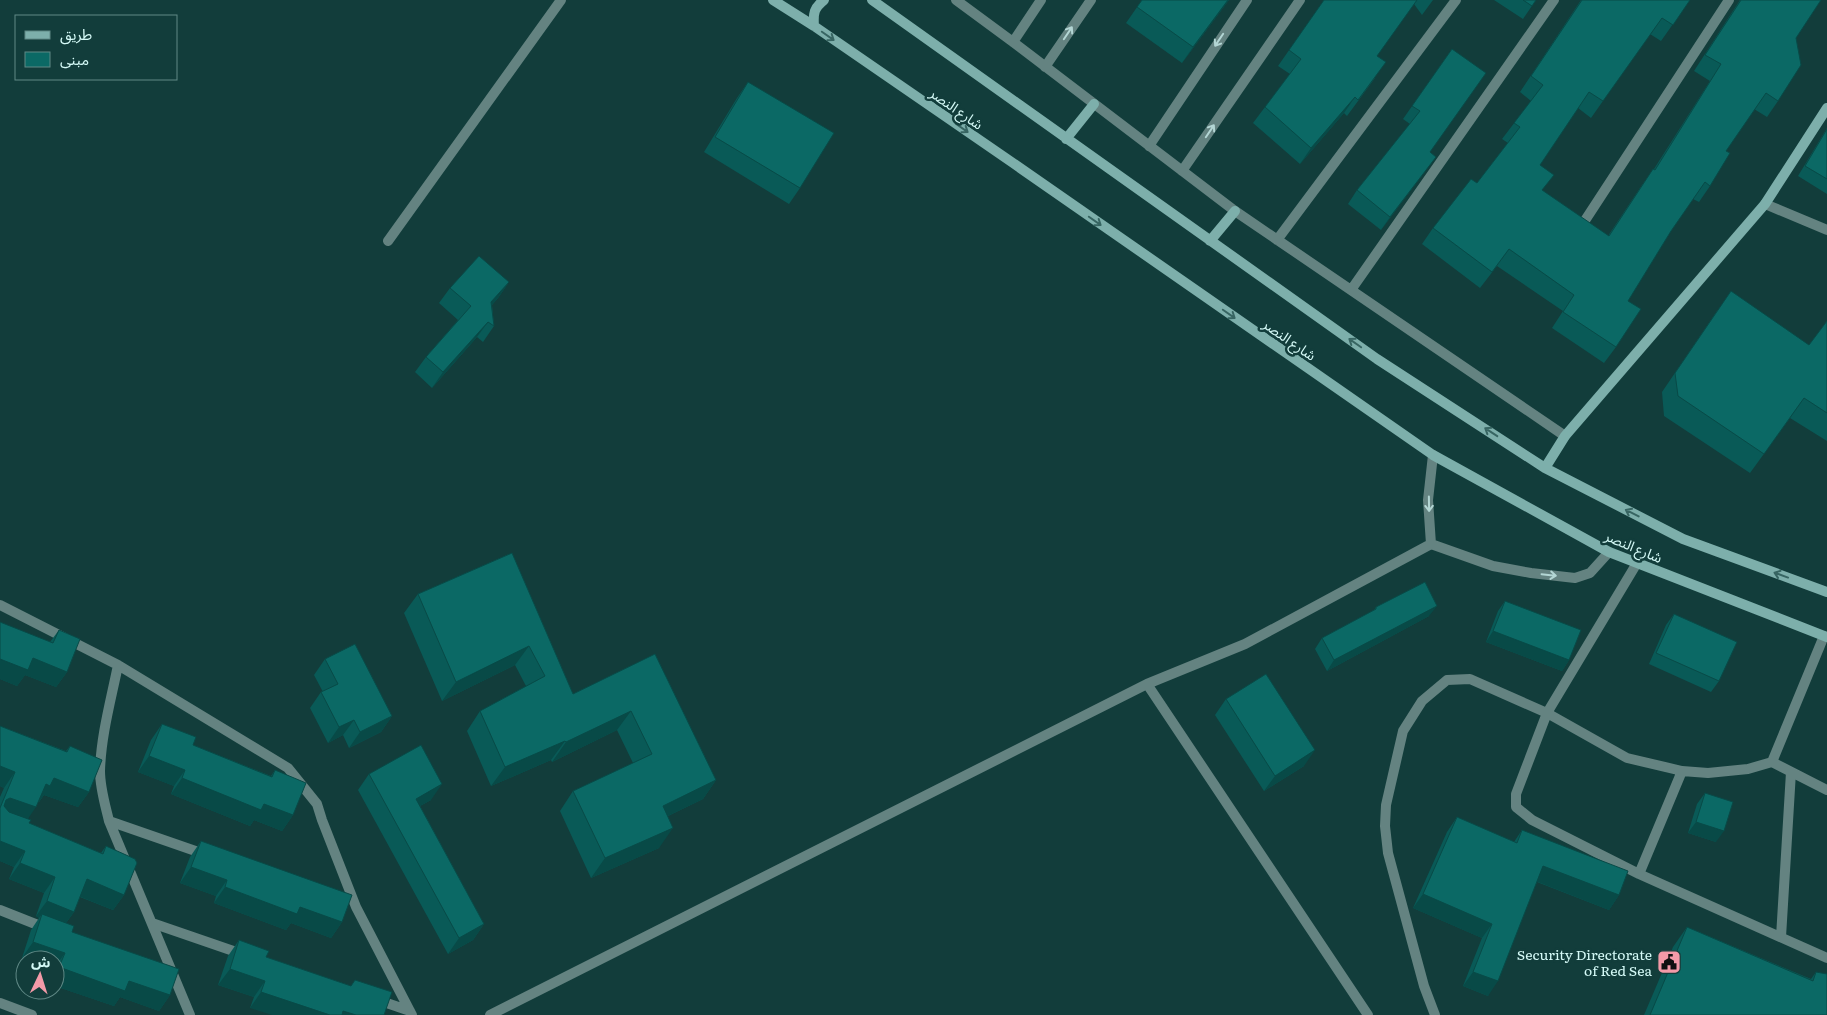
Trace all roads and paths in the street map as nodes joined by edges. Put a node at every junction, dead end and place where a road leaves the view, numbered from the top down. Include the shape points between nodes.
1 (561, 0) edge
2 (772, 0) edge
3 (824, 0) edge
4 (872, 0) edge
5 (956, 0) edge
6 (1041, 0) edge
7 (1091, 0) edge
8 (1247, 0) edge
9 (1300, 0) edge
10 (1456, 0) edge
11 (1554, 0) edge
12 (1729, 0) edge
13 (814, 26) junction
14 (1013, 42) junction
15 (1045, 67) junction
16 (1094, 104) junction
17 (1827, 108) edge
18 (1066, 139) junction
19 (1149, 146) junction
20 (1182, 171) junction
21 (1765, 204) junction
22 (1235, 211) junction
23 (1584, 222) edge
24 (1827, 230) edge
25 (1278, 240) junction
26 (388, 241) dead end
27 (1210, 241) junction
28 (1351, 290) junction
29 (1565, 436) junction
30 (1433, 455) junction
31 (1545, 468) junction
32 (1431, 544) junction
33 (1609, 552) junction
34 (1637, 563) junction
35 (1827, 592) edge
36 (0, 605) edge
37 (1826, 637) edge
38 (118, 665) junction
39 (1147, 684) junction
40 (1547, 713) junction
41 (1772, 762) junction
42 (1682, 772) junction
43 (1791, 772) junction
44 (1827, 790) edge
45 (109, 820) junction
46 (219, 859) edge
47 (1639, 874) junction
48 (0, 910) edge
49 (152, 923) junction
50 (55, 932) edge
51 (1781, 937) junction
52 (253, 957) edge
53 (1827, 958) edge
54 (156, 971) edge
55 (175, 978) junction
56 (364, 995) edge
57 (0, 1003) edge
58 (411, 1013) edge
59 (32, 1015) edge
60 (190, 1015) edge
61 (490, 1015) edge
62 (1368, 1015) edge
63 (1436, 1015) edge

1 - 26 street
2 - 13 main road, شارع النصر
3 - 13 main road via 813,12
4 - 18 main road, شارع النصر
5 - 14 street
6 - 14 street
15 -> 7 street
8 -> 19 street
20 -> 9 street
10 - 25 street
11 - 28 street
12 - 23 street
13 -> 30 main road, شارع النصر
14 - 15 street
15 - 16 street
16 - 18 main road
16 - 19 street
17 - 21 main road
18 - 27 main road, شارع النصر
19 - 20 street
20 - 22 street
21 - 24 street
21 - 29 main road
22 - 25 street
22 - 27 main road
25 - 28 street
31 -> 27 main road, شارع النصر via 1377,359
28 - 29 street
29 - 31 main road
30 -> 32 street via 1428,500
30 - 33 main road, شارع النصر
35 -> 31 main road, شارع النصر via 1683,539
32 -> 33 street via 1493,566 1575,578 1590,573
32 - 39 street via 1245,644
33 - 34 main road, شارع النصر
34 - 37 main road, شارع النصر
34 - 40 street
36 - 38 street
37 - 41 street
38 - 45 street via 96,770
38 - 58 street via 288,768 318,804 352,905
39 - 61 street
39 - 62 street
40 - 42 street via 1627,758
40 - 47 street via 1516,794 1516,807 1532,820
40 - 63 street via 1470,679 1447,680 1422,701 1402,731 1386,805 1388,853 1424,986
41 - 42 street via 1748,769
41 - 43 street
42 - 47 street
43 - 44 street
43 - 51 street
45 - 46 street
45 - 49 street via 123,865
47 - 51 street
48 - 50 street
49 - 52 street
49 - 55 street
51 - 53 street
54 - 55 street
55 - 60 street
56 - 58 street
57 - 59 street

